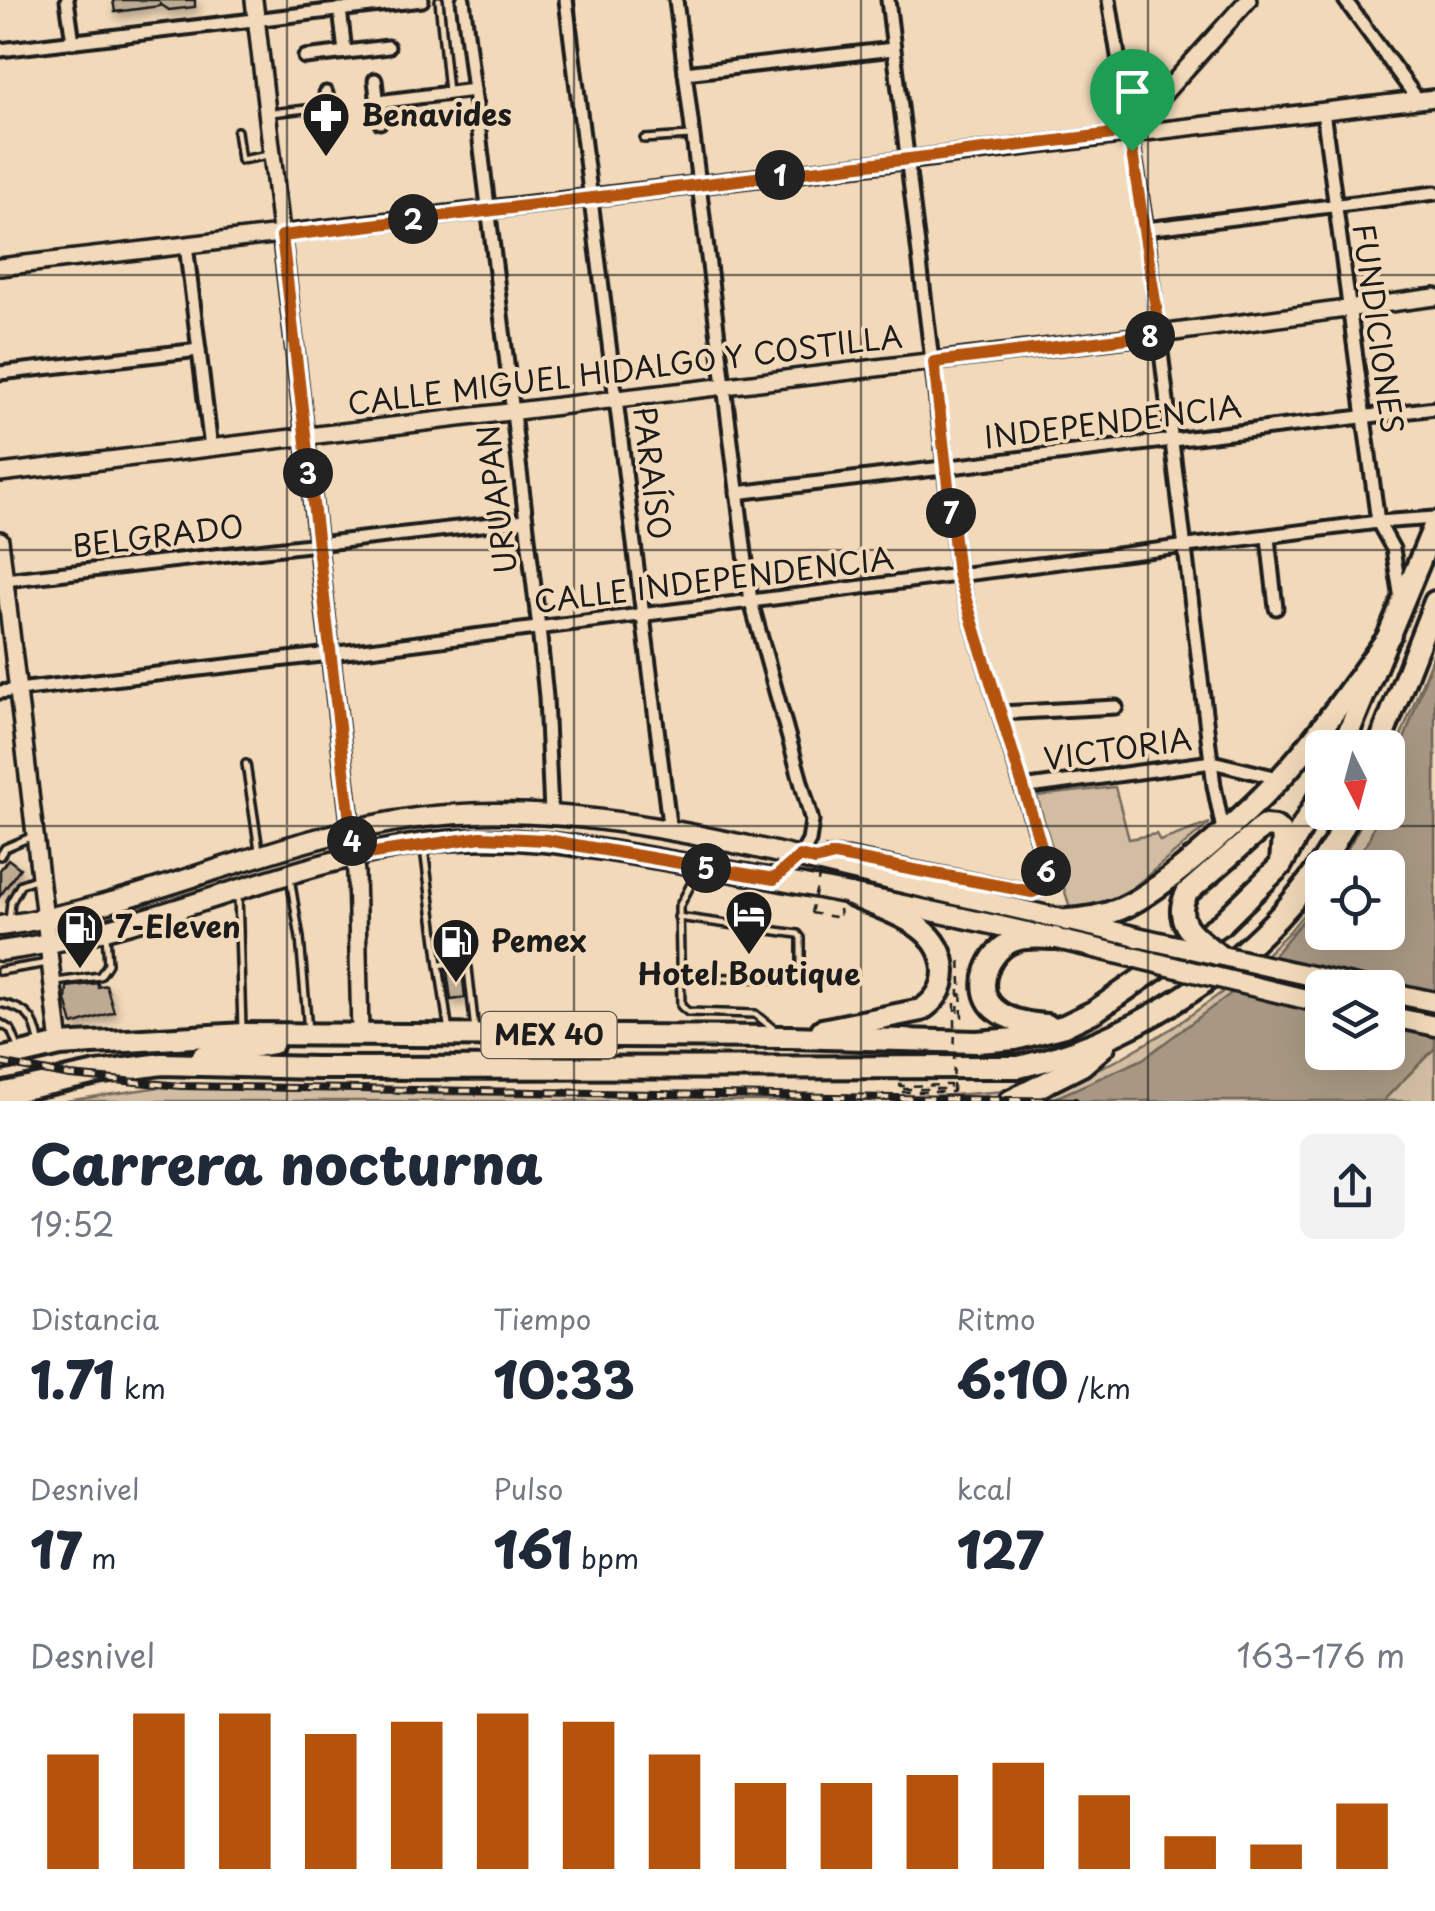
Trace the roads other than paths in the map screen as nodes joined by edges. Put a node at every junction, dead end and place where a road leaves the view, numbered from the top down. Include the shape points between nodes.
1 (67, 0) edge
2 (254, 0) edge
3 (422, 0) edge
4 (439, 0) edge
5 (463, 0) edge
6 (566, 0) edge
7 (676, 0) edge
8 (888, 0) edge
9 (1109, 0) edge
10 (1248, 0) edge
11 (1346, 0) edge
12 (340, 9) junction
13 (256, 19) junction
14 (73, 42) junction
15 (388, 47) dead end
16 (0, 50) edge
17 (894, 50) junction
18 (345, 52) junction
19 (306, 56) dead end
20 (685, 73) junction
21 (375, 80) dead end
22 (474, 90) junction
23 (326, 92) dead end
24 (448, 94) junction
25 (1427, 99) edge
26 (378, 102) junction
27 (328, 107) junction
28 (1323, 112) junction
29 (267, 114) junction
30 (329, 121) dead end
31 (380, 122) dead end
32 (237, 132) dead end
33 (1129, 132) junction
34 (693, 136) junction
35 (644, 139) dead end
36 (272, 154) junction
37 (906, 160) junction
38 (699, 184) junction
39 (1435, 193) edge
40 (592, 196) junction
41 (1335, 205) junction
42 (490, 209) junction
43 (1146, 229) junction
44 (282, 236) junction
45 (186, 245) junction
46 (0, 267) edge
47 (1435, 297) edge
48 (1348, 308) junction
49 (1160, 334) junction
50 (199, 350) junction
51 (934, 362) junction
52 (0, 373) edge
53 (724, 387) junction
54 (617, 400) junction
55 (1435, 408) edge
56 (513, 412) junction
57 (1365, 418) junction
58 (304, 437) junction
59 (1174, 440) junction
60 (211, 448) junction
61 (946, 467) junction
62 (0, 474) edge
63 (737, 492) junction
64 (526, 520) junction
65 (1435, 521) edge
66 (1378, 522) junction
67 (1268, 538) junction
68 (0, 540) edge
69 (318, 543) junction
70 (1186, 547) junction
71 (958, 574) junction
72 (5, 580) junction
73 (752, 602) junction
74 (1435, 602) edge
75 (1276, 608) dead end
76 (1402, 608) junction
77 (644, 615) junction
78 (539, 628) junction
79 (1390, 635) junction
80 (330, 654) junction
81 (19, 689) junction
82 (0, 692) edge
83 (1116, 707) dead end
84 (1000, 714) junction
85 (1350, 730) edge
86 (1385, 730) edge
87 (1212, 762) junction
88 (246, 764) dead end
89 (1278, 778) junction
90 (1022, 788) junction
91 (551, 814) junction
92 (1305, 822) edge
93 (351, 830) junction
94 (1223, 830) junction
95 (1341, 830) edge
96 (670, 832) junction
97 (36, 835) junction
98 (424, 843) junction
99 (813, 854) junction
100 (0, 856) edge
101 (354, 856) junction
102 (260, 858) junction
103 (1281, 865) junction
104 (701, 867) junction
105 (289, 875) junction
106 (41, 878) junction
107 (774, 879) junction
108 (238, 891) junction
109 (851, 895) junction
110 (678, 917) junction
111 (45, 918) junction
112 (1067, 920) junction
113 (4, 925) edge
114 (106, 929) junction
115 (1055, 938) junction
116 (0, 951) edge
117 (49, 954) junction
118 (1217, 954) junction
119 (439, 965) junction
120 (0, 971) edge
121 (1305, 974) edge
122 (678, 977) junction
123 (53, 982) junction
124 (1405, 996) edge
125 (1305, 998) edge
126 (1435, 1002) edge
127 (0, 1004) edge
128 (1405, 1020) edge
129 (0, 1023) edge
130 (1064, 1026) junction
131 (1435, 1026) edge
132 (360, 1032) junction
133 (309, 1033) junction
134 (449, 1033) junction
135 (242, 1034) junction
136 (475, 1034) junction
137 (1116, 1034) junction
138 (786, 1037) junction
139 (30, 1052) edge
140 (162, 1064) junction
141 (0, 1094) edge
142 (1010, 1101) edge

1 - 14 street
2 - 13 street
3 - 12 street
4 - 24 lane
5 - 22 street, URUAPAN
6 - 40 street, PARAÍSO
7 - 20 street
8 - 17 street
9 - 33 street
10 - 33 street
11 - 25 street
12 - 13 street
12 - 18 street
13 - 14 street
13 - 29 street
14 - 16 street
15 - 18 street
17 - 20 street
17 - 37 street
18 - 19 street
20 - 34 street
21 - 26 street
22 - 24 street
22 - 42 street, URUAPAN
23 - 27 street
24 - 26 street
25 - 28 street
26 - 31 street
27 - 29 lane
27 - 30 street
28 - 33 street
28 - 41 street, FUNDICIONES
29 - 36 street
32 - 36 lane via 241,160
33 - 37 street
33 - 43 street
34 - 35 lane
34 - 38 street
36 - 44 street
37 - 38 street
37 - 51 street
38 - 40 street
38 - 53 street
39 - 41 street
40 - 42 street
40 - 54 street, PARAÍSO
41 - 43 street
41 - 48 street, FUNDICIONES
42 - 44 street
42 - 56 street, URUAPAN
43 - 49 street
44 - 45 street
44 - 58 street
45 - 46 street
45 - 50 street
47 - 48 street, CALLE MIGUEL HIDALGO Y COSTILLA
48 - 49 street, CALLE MIGUEL HIDALGO Y COSTILLA
48 - 57 street, FUNDICIONES
49 - 51 street, CALLE MIGUEL HIDALGO Y COSTILLA
49 - 59 street
50 - 52 street
50 - 60 street
51 - 53 street, CALLE MIGUEL HIDALGO Y COSTILLA
51 - 61 street
53 - 54 street, CALLE MIGUEL HIDALGO Y COSTILLA
53 - 63 street
54 - 56 street, CALLE MIGUEL HIDALGO Y COSTILLA
54 - 77 street, PARAÍSO
55 - 57 street, INDEPENDENCIA
56 - 58 street, CALLE MIGUEL HIDALGO Y COSTILLA
56 - 64 street, URUAPAN
57 - 59 street, INDEPENDENCIA
57 - 66 street, FUNDICIONES
58 - 60 street, CALLE MIGUEL HIDALGO Y COSTILLA
58 - 69 street
59 - 61 street, INDEPENDENCIA
59 - 70 street
60 - 62 street, CALLE MIGUEL HIDALGO Y COSTILLA
61 - 63 street, INDEPENDENCIA
61 - 71 street
63 - 73 street
64 - 69 street, BELGRADO
64 - 78 street, URUAPAN
65 - 66 street, CALLE INDEPENDENCIA
65 - 76 highway
66 - 67 street, CALLE INDEPENDENCIA
66 - 76 street, FUNDICIONES via 1393,548
67 - 70 street, CALLE INDEPENDENCIA
67 - 75 street
68 - 72 street
69 - 72 street, BELGRADO
69 - 80 street
70 - 71 street, CALLE INDEPENDENCIA
70 - 87 street
71 - 73 street, CALLE INDEPENDENCIA
71 - 84 street
72 - 81 street
73 - 77 street, CALLE INDEPENDENCIA
73 - 99 street via 812,821
74 - 86 highway
76 - 79 highway
77 - 78 street, CALLE INDEPENDENCIA
77 - 96 street, PARAÍSO
78 - 80 street, CALLE INDEPENDENCIA
78 - 91 street, URUAPAN
79 - 85 highway
79 - 89 highway
80 - 81 street, CALLE INDEPENDENCIA
80 - 93 street
81 - 82 street, CALLE INDEPENDENCIA
81 - 97 street
83 - 84 street
84 - 90 street
87 - 89 street, VICTORIA
87 - 90 street, VICTORIA
87 - 94 street
88 - 102 lane
89 - 94 highway
90 - 99 street via 1046,868 1043,888 1032,892
91 - 93 main road via 459,812
91 - 96 main road
92 - 103 highway, MEX 40
93 - 101 street
93 - 102 main road
94 - 112 highway via 1122,908
95 - 137 highway, MEX 40 via 1271,924 1207,978
96 - 99 main road
97 - 100 lane
97 - 106 street
98 - 101 main road
98 - 104 main road via 546,840
98 - 119 lane
99 - 107 main road
99 - 112 main road
101 - 105 main road
101 - 132 street
102 - 111 main road
103 - 118 highway, bridge via 1282,834 1264,826 1187,893 1182,920
103 - 130 highway, MEX 40 via 1222,924
104 - 107 main road
104 - 110 lane
105 - 108 main road
105 - 133 lane
106 - 111 street
106 - 113 lane via 21,884
107 - 109 main road
108 - 114 main road
108 - 135 lane
109 - 115 main road
109 - 138 highway via 936,941 943,984 920,1010
110 - 122 lane
110 - 122 lane via 798,934 801,976
111 - 113 main road
111 - 117 street
112 - 118 main road, bridge
114 - 117 main road
114 - 123 lane via 108,964 100,976
115 - 125 main road, bridge
115 - 130 highway via 1009,942 988,964 984,984 987,1000 1007,1017
116 - 117 main road
117 - 120 lane
117 - 123 street
118 - 121 main road, bridge
119 - 134 lane
119 - 136 lane via 467,966
122 - 138 lane via 681,1006 688,1012 756,1014
123 - 139 street
124 - 126 main road
127 - 139 lane via 17,1006 35,1023
128 - 131 main road
129 - 139 lane
130 - 138 highway, MEX 40 via 977,1042
132 - 133 highway, MEX 40
132 - 134 highway, MEX 40
133 - 135 highway, MEX 40
133 - 140 highway
134 - 136 highway, MEX 40
135 - 139 highway, MEX 40
136 - 138 highway, MEX 40
137 - 140 highway, MEX 40 via 1048,1060 992,1069
137 - 142 highway via 1082,1065
140 - 141 highway, MEX 40

